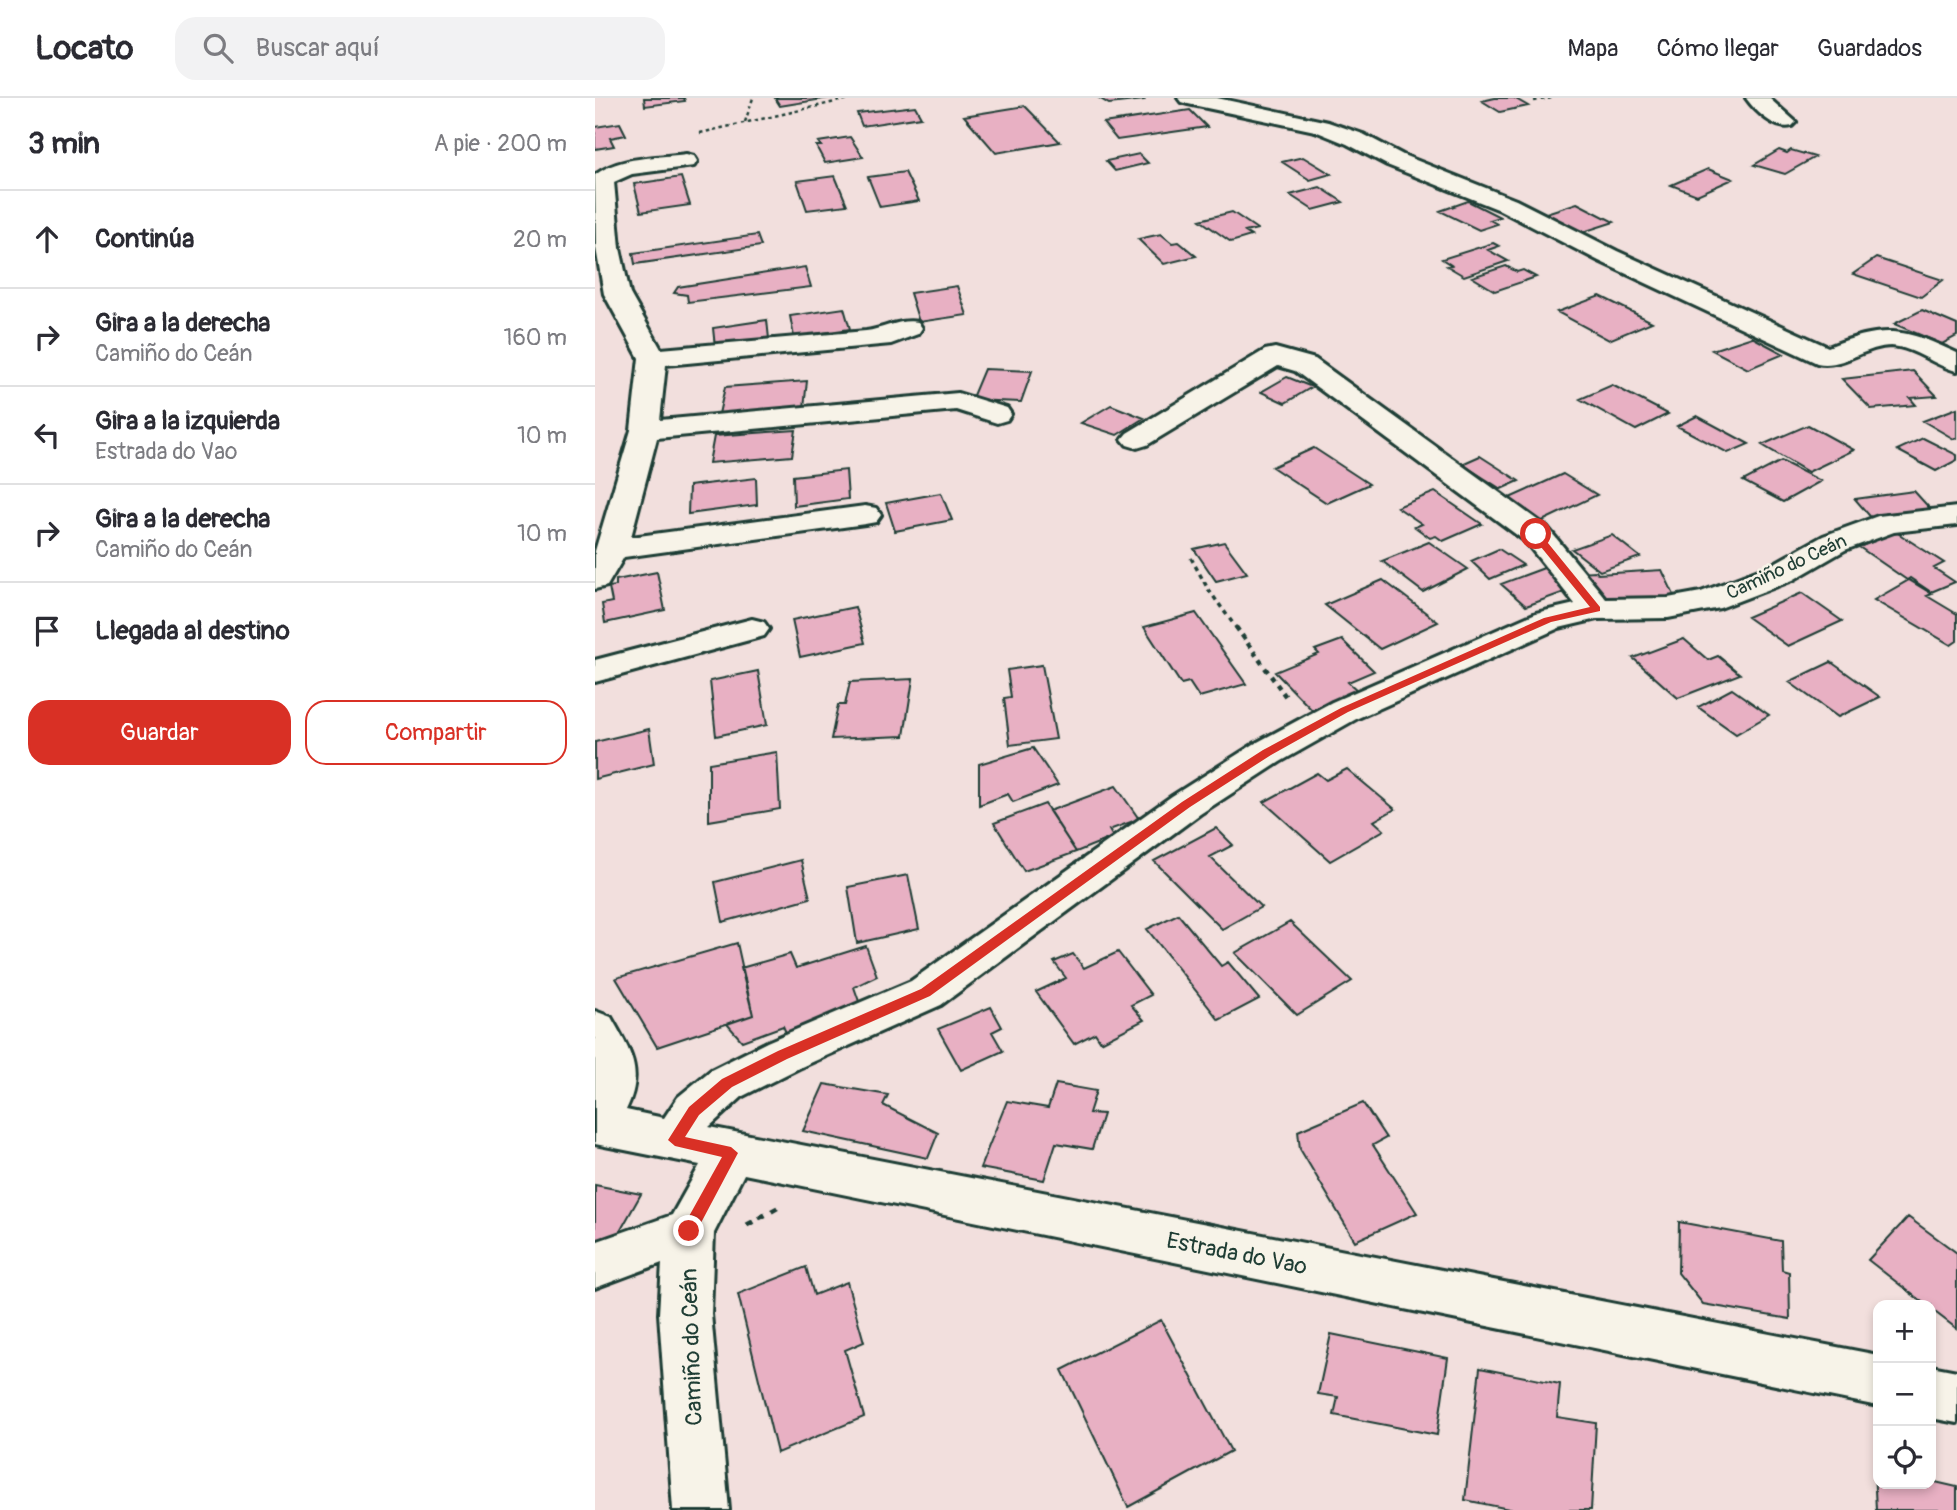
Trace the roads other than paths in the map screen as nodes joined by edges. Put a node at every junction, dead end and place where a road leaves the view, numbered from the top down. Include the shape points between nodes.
1 (1188, 98) edge
2 (1756, 98) edge
3 (1785, 122) dead end
4 (686, 161) road end
5 (909, 328) dead end
6 (653, 358) junction
7 (1957, 363) edge
8 (997, 414) dead end
9 (645, 429) junction
10 (1137, 439) dead end
11 (865, 515) dead end
12 (1957, 516) edge
13 (612, 549) junction
14 (595, 579) edge
15 (1597, 609) junction
16 (752, 629) dead end
17 (595, 671) edge
18 (595, 1028) edge
19 (595, 1124) edge
20 (675, 1140) junction
21 (731, 1153) junction
22 (689, 1231) junction
23 (595, 1265) edge
24 (1873, 1380) edge
25 (1936, 1393) edge
26 (1957, 1397) edge
27 (701, 1510) edge

1 - 7 street via 1346,135 1395,160 1508,205 1827,356 1875,337 1896,337
2 - 3 street
4 - 6 street via 621,170 603,180 617,294
5 - 6 street via 866,339
6 - 9 street
8 - 9 street via 958,401
9 - 13 street
10 - 15 street via 1275,356 1305,365 1536,534
11 - 13 street
12 - 15 street, Camiño do Ceán via 1889,523 1834,542 1781,573 1708,601 1668,608
13 - 14 street
15 - 20 street, Camiño do Ceán via 1548,620 1309,729 1186,804 926,993 727,1083 694,1111
16 - 17 street
18 - 19 street via 614,1077 613,1096
19 - 20 street, Estrada do Vao
20 - 21 street, Estrada do Vao
21 - 22 street, Camiño do Ceán
21 - 24 street, Estrada do Vao
22 - 23 street
22 - 27 street, Camiño do Ceán via 685,1314
25 - 26 street

